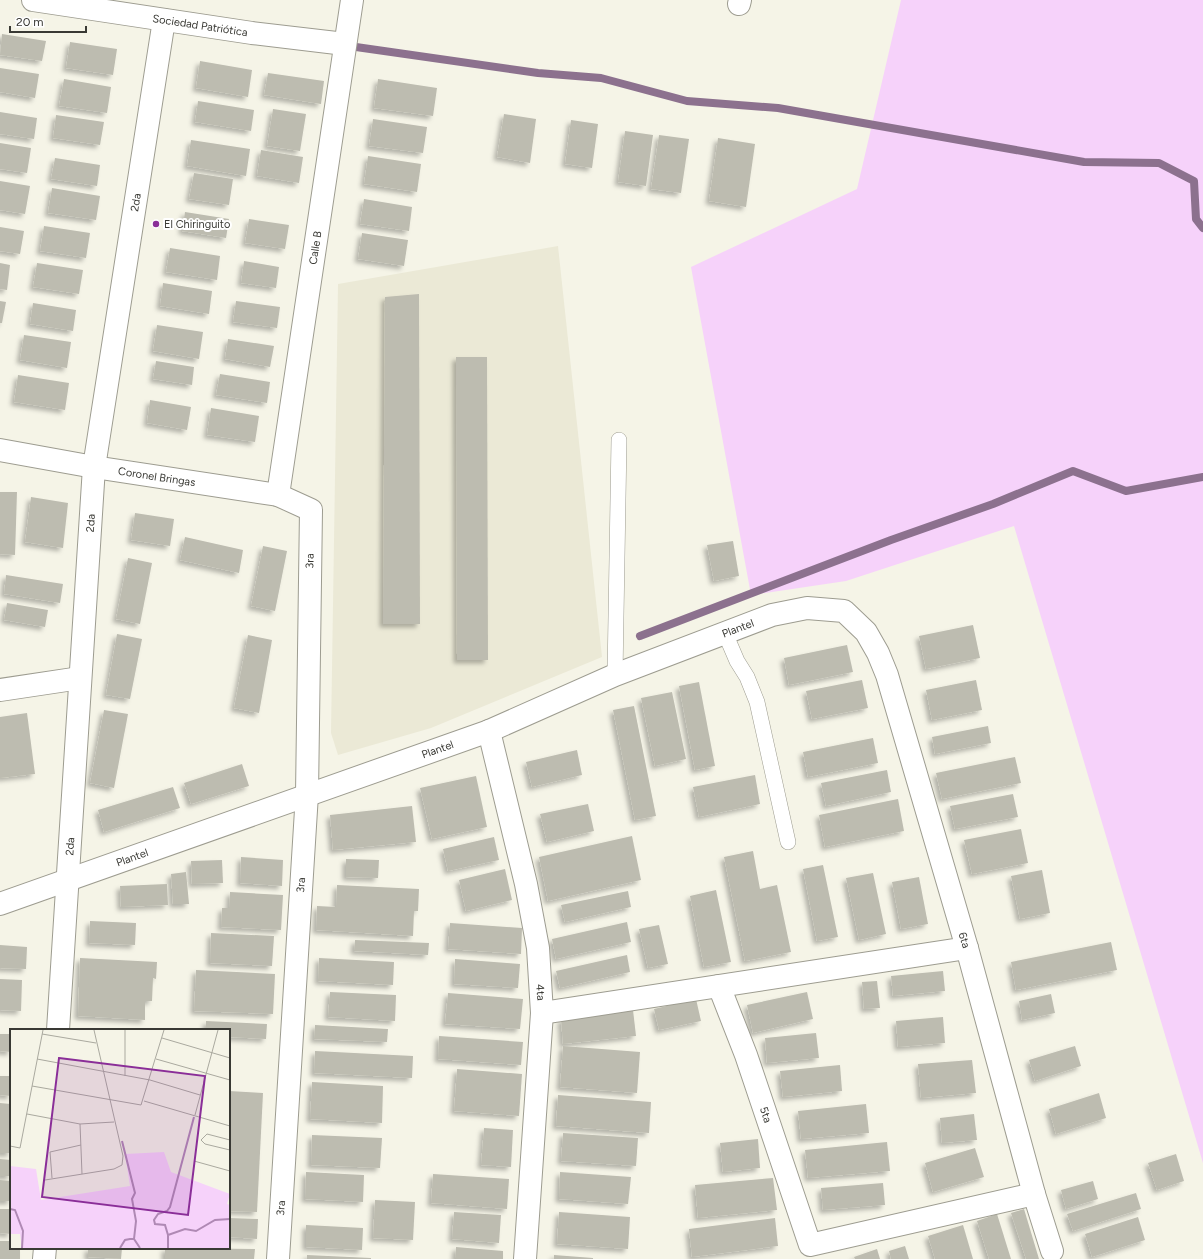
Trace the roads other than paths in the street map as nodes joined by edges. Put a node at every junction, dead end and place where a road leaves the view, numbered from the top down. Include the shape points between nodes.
1 (33, 0) edge
2 (352, 0) edge
3 (164, 20) junction
4 (345, 44) junction
5 (619, 440) dead end
6 (0, 450) edge
7 (94, 467) junction
8 (278, 495) junction
9 (311, 510) joint
10 (866, 632) joint
11 (725, 633) junction
12 (615, 675) junction
13 (80, 678) junction
14 (0, 690) edge
15 (489, 731) junction
16 (307, 794) junction
17 (788, 842) dead end
18 (67, 880) junction
19 (0, 904) edge
20 (967, 948) junction
21 (719, 986) junction
22 (542, 1013) junction
23 (58, 1029) edge
24 (1034, 1194) junction
25 (45, 1249) edge
26 (1052, 1251) dead end
27 (44, 1259) edge
28 (278, 1259) edge
29 (525, 1259) edge

1 - 3 street, Sociedad Patriótica
2 - 4 street, Calle B
3 - 4 street, Sociedad Patriótica
3 - 7 street, 2da
4 - 8 street, Calle B
5 - 12 lane
6 - 7 street, Coronel Bringas
7 - 8 street, Coronel Bringas
7 - 13 street, 2da
8 - 9 street, Coronel Bringas
9 - 16 street, 3ra
10 - 11 street, Plantel via 844,611 807,608 772,615
10 - 20 street, 6ta via 887,675
11 - 12 street, Plantel
11 - 17 lane via 757,702
12 - 15 street, Plantel
13 - 14 street
13 - 18 street, 2da
15 - 16 street, Plantel
15 - 22 street, 4ta via 536,934
16 - 18 street, Plantel
16 - 28 street, 3ra
18 - 19 street, Plantel
18 - 23 street, 2da
20 - 21 street
20 - 24 street, 6ta
21 - 22 street
21 - 24 street, 5ta via 746,1055 810,1245
22 - 29 street, 4ta
24 - 26 street, 6ta
25 - 27 street

